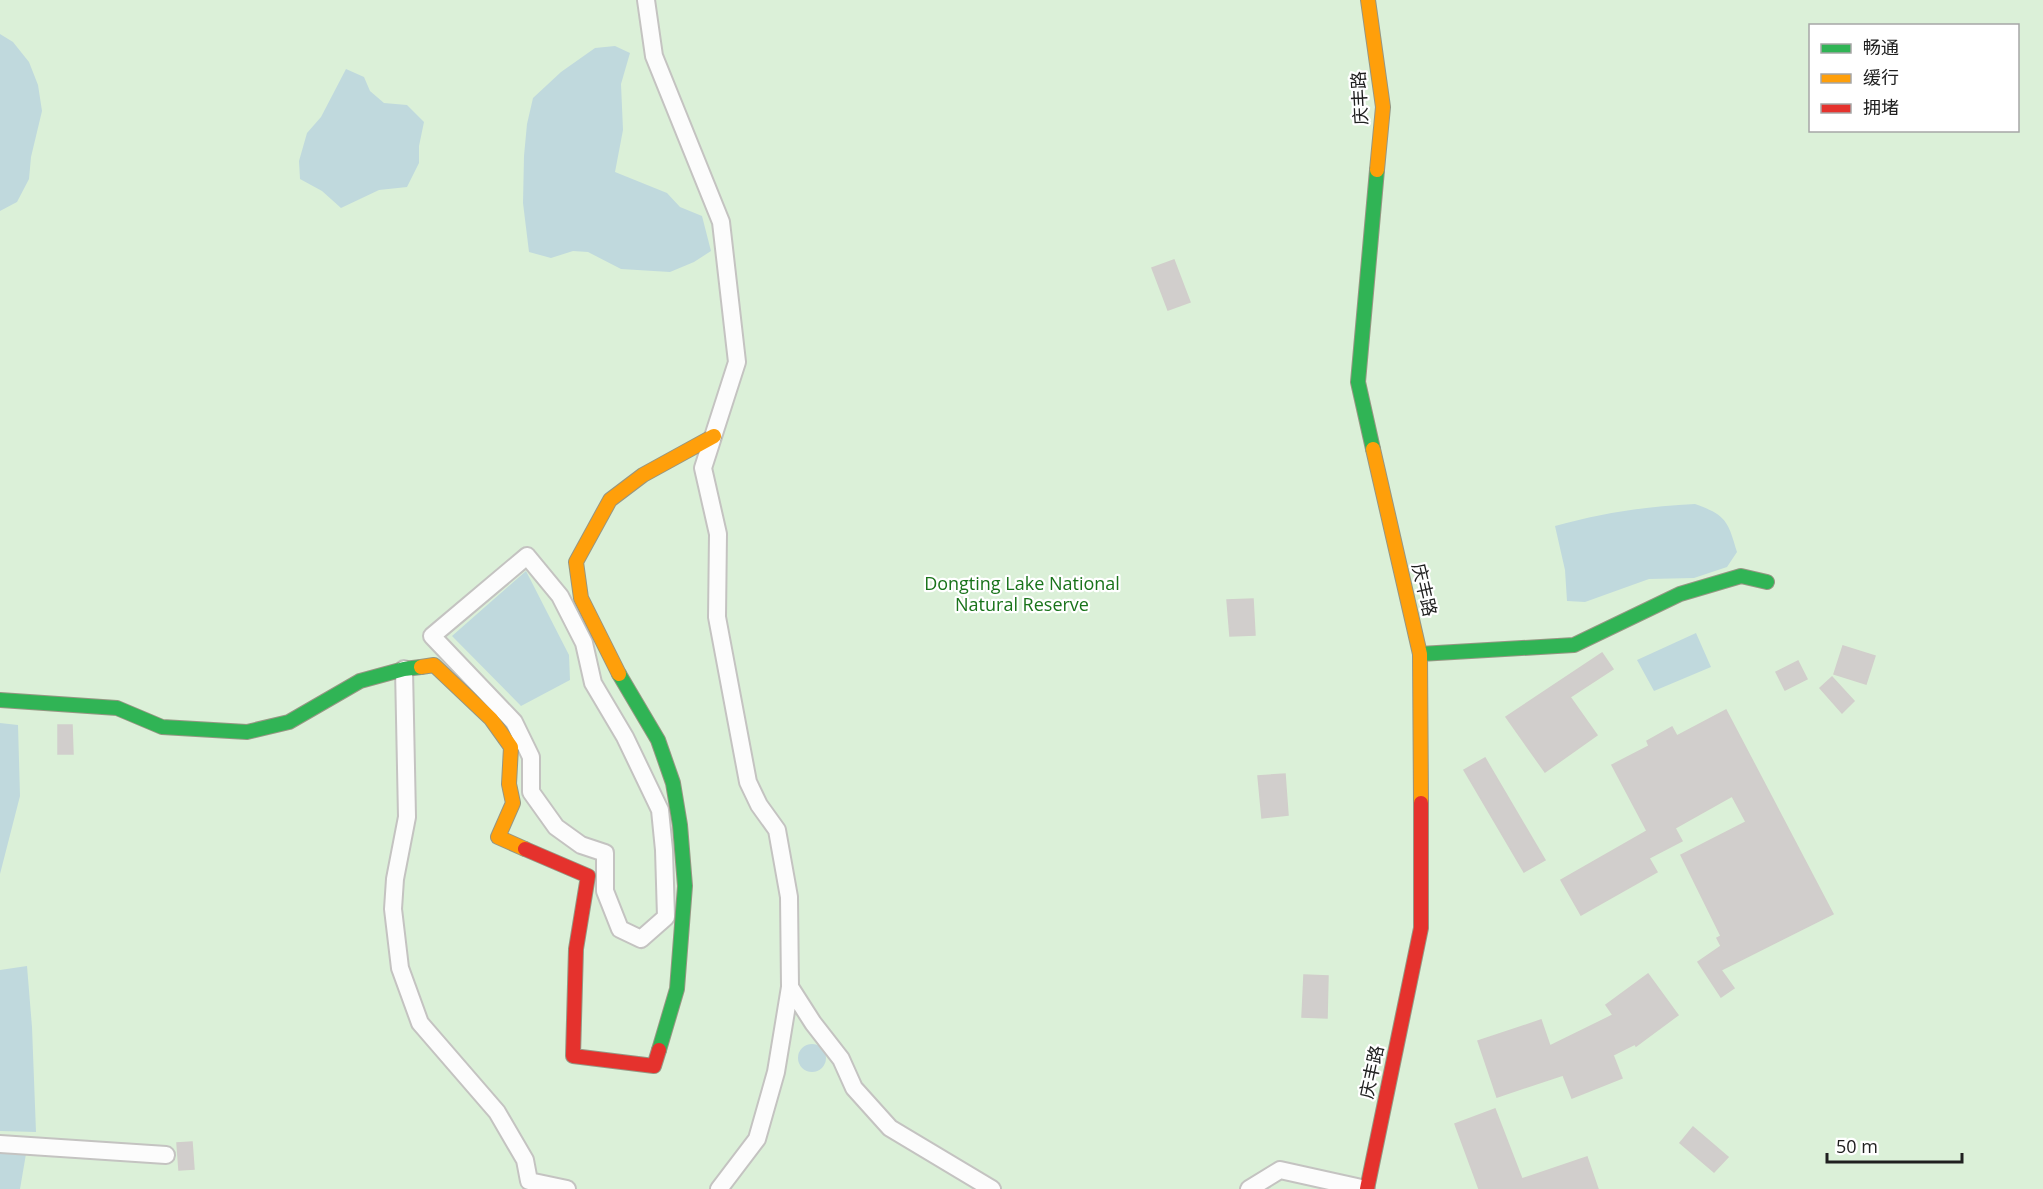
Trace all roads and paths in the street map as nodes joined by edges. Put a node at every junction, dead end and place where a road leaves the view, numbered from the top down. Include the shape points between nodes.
1 (646, 0) edge
2 (1368, 0) edge
3 (714, 436) junction
4 (1767, 582) dead end
5 (1420, 654) junction
6 (404, 669) junction
7 (0, 700) edge
8 (514, 722) joint
9 (790, 987) junction
10 (0, 1144) edge
11 (166, 1155) dead end
12 (567, 1189) edge
13 (719, 1189) edge
14 (992, 1189) edge
15 (1249, 1189) edge
16 (1366, 1189) edge

1 - 3 street via 654,56 721,222 737,362
2 - 5 street, 庆丰路 via 1383,107 1358,382
3 - 6 street via 643,475 610,500 576,562 581,598 658,740 680,825 686,886 677,989 654,1066 573,1056 576,950 588,876 498,837 513,803 509,784 511,747 491,719 434,665
3 - 9 street via 703,468 718,534 717,617 748,782 777,830 789,897
4 - 5 street via 1742,576 1680,594 1574,645
5 - 16 street, 庆丰路 via 1421,928
6 - 7 street via 360,681 289,722 247,732 162,727 117,708
6 - 12 street via 406,817 393,909 400,968 420,1023 497,1112 525,1160 529,1181
8 - 8 street via 432,636 526,556 560,596 585,643 593,683 625,736 660,810 666,917 641,939 620,929 605,891 605,853 581,844 556,827 531,792 531,758
9 - 13 street via 776,1072 756,1139
9 - 14 street via 841,1059 854,1088 890,1128
10 - 11 street
15 - 16 street via 1280,1170

